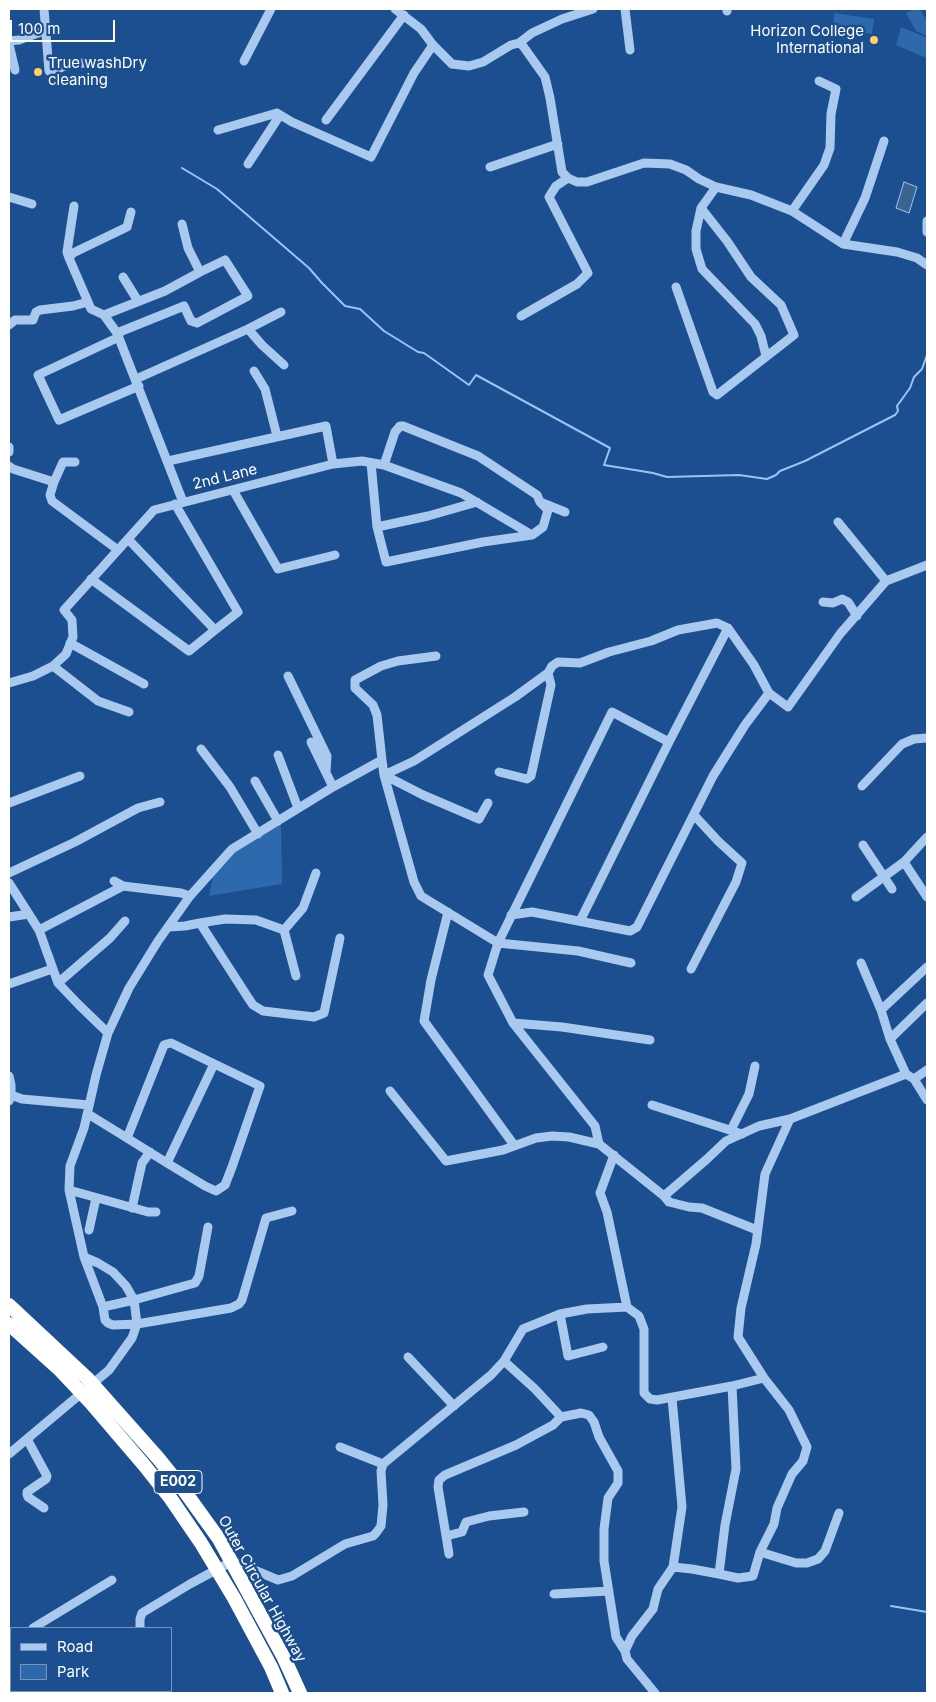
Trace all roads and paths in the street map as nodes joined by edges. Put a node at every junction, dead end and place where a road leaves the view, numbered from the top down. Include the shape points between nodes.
1 (44, 9) edge
2 (271, 9) edge
3 (395, 9) edge
4 (593, 9) edge
5 (626, 9) edge
6 (574, 12) edge
7 (404, 15) junction
8 (46, 30) junction
9 (519, 43) junction
10 (433, 45) junction
11 (9, 47) edge
12 (630, 50) dead end
13 (244, 61) dead end
14 (102, 62) dead end
15 (14, 70) dead end
16 (819, 80) dead end
17 (280, 115) junction
18 (326, 120) dead end
19 (218, 130) dead end
20 (884, 141) dead end
21 (558, 144) junction
22 (248, 164) dead end
23 (490, 167) dead end
24 (568, 178) junction
25 (716, 187) junction
26 (9, 197) edge
27 (32, 204) dead end
28 (74, 206) dead end
29 (701, 208) junction
30 (792, 211) junction
31 (131, 212) dead end
32 (927, 221) edge
33 (182, 224) dead end
34 (927, 232) edge
35 (843, 244) junction
36 (69, 258) junction
37 (927, 265) edge
38 (200, 272) junction
39 (123, 277) dead end
40 (676, 287) dead end
41 (138, 301) junction
42 (88, 302) junction
43 (281, 312) dead end
44 (104, 315) junction
45 (521, 316) dead end
46 (9, 325) edge
47 (248, 329) junction
48 (118, 335) junction
49 (766, 356) junction
50 (284, 365) dead end
51 (254, 371) dead end
52 (137, 382) junction
53 (277, 436) junction
54 (9, 447) edge
55 (9, 452) edge
56 (168, 461) junction
57 (75, 462) dead end
58 (371, 463) junction
59 (334, 464) junction
60 (9, 466) edge
61 (384, 466) junction
62 (54, 482) junction
63 (233, 490) junction
64 (477, 502) junction
65 (540, 502) junction
66 (179, 503) junction
67 (566, 512) dead end
68 (838, 522) dead end
69 (377, 527) junction
70 (532, 535) junction
71 (128, 539) junction
72 (118, 550) junction
73 (335, 555) dead end
74 (927, 566) edge
75 (92, 579) junction
76 (886, 581) junction
77 (824, 602) dead end
78 (857, 616) junction
79 (728, 628) junction
80 (214, 630) junction
81 (70, 643) junction
82 (436, 656) dead end
83 (53, 666) junction
84 (548, 673) junction
85 (288, 676) dead end
86 (9, 682) edge
87 (144, 684) dead end
88 (769, 693) junction
89 (129, 712) dead end
90 (927, 738) edge
91 (311, 742) dead end
92 (669, 742) junction
93 (202, 748) dead end
94 (278, 755) dead end
95 (382, 760) junction
96 (326, 772) junction
97 (499, 772) dead end
98 (384, 775) junction
99 (80, 776) dead end
100 (255, 781) dead end
101 (862, 786) dead end
102 (333, 787) junction
103 (160, 802) dead end
104 (9, 803) edge
105 (488, 803) dead end
106 (298, 808) junction
107 (694, 815) junction
108 (278, 821) junction
109 (258, 834) junction
110 (927, 837) edge
111 (863, 845) dead end
112 (904, 862) junction
113 (9, 873) edge
114 (316, 873) dead end
115 (883, 876) junction
116 (114, 881) dead end
117 (9, 883) edge
118 (123, 886) junction
119 (892, 889) dead end
120 (190, 896) junction
121 (856, 897) dead end
122 (927, 897) edge
123 (448, 912) junction
124 (29, 914) junction
125 (511, 915) junction
126 (9, 917) edge
127 (125, 921) dead end
128 (580, 922) junction
129 (200, 923) junction
130 (169, 927) junction
131 (39, 930) junction
132 (284, 930) junction
133 (340, 938) dead end
134 (498, 943) junction
135 (631, 963) dead end
136 (861, 963) dead end
137 (927, 967) edge
138 (52, 969) junction
139 (692, 969) dead end
140 (296, 976) dead end
141 (58, 983) junction
142 (9, 984) edge
143 (927, 1003) edge
144 (881, 1010) junction
145 (513, 1022) junction
146 (108, 1033) junction
147 (890, 1039) junction
148 (650, 1040) dead end
149 (214, 1064) junction
150 (755, 1066) dead end
151 (927, 1070) edge
152 (9, 1076) edge
153 (910, 1077) junction
154 (390, 1091) dead end
155 (10, 1098) edge
156 (927, 1098) edge
157 (652, 1106) dead end
158 (88, 1110) junction
159 (790, 1119) junction
160 (731, 1130) junction
161 (742, 1134) junction
162 (127, 1138) junction
163 (599, 1144) junction
164 (514, 1145) junction
165 (150, 1152) junction
166 (614, 1155) junction
167 (167, 1163) junction
168 (69, 1190) junction
169 (664, 1196) junction
170 (96, 1198) junction
171 (132, 1208) junction
172 (292, 1211) dead end
173 (156, 1212) dead end
174 (208, 1227) dead end
175 (89, 1230) dead end
176 (757, 1230) junction
177 (84, 1257) junction
178 (134, 1300) junction
179 (9, 1305) edge
180 (103, 1307) junction
181 (626, 1307) junction
182 (560, 1314) junction
183 (9, 1324) edge
184 (137, 1324) junction
185 (603, 1347) dead end
186 (408, 1357) dead end
187 (504, 1361) junction
188 (764, 1378) junction
189 (732, 1386) junction
190 (672, 1398) junction
191 (454, 1406) junction
192 (561, 1417) junction
193 (27, 1439) junction
194 (340, 1447) dead end
195 (9, 1454) edge
196 (382, 1464) junction
197 (44, 1508) dead end
198 (524, 1512) dead end
199 (839, 1513) dead end
200 (446, 1536) junction
201 (760, 1552) junction
202 (449, 1554) dead end
203 (674, 1567) junction
204 (719, 1574) junction
205 (112, 1580) dead end
206 (609, 1591) junction
207 (554, 1594) dead end
208 (35, 1627) edge
209 (140, 1627) edge
210 (624, 1651) junction
211 (282, 1693) edge
212 (300, 1693) edge
213 (655, 1693) edge

1 - 8 street
2 - 13 street
3 - 7 street
4 - 6 street
5 - 12 street
6 - 9 street
7 - 10 street
7 - 18 street
8 - 11 street
8 - 14 street via 49,71 68,64
9 - 10 street via 469,66 452,64
9 - 21 street via 545,77
10 - 17 street via 414,73 371,157
11 - 15 street
16 - 30 street via 836,89 830,148 824,165
17 - 19 street via 277,113
17 - 22 street
20 - 35 street via 865,198
21 - 23 street
21 - 24 street via 562,172
24 - 25 street via 588,182 644,163 656,163 686,170
24 - 45 street via 556,186 549,197 588,273 577,284
25 - 29 street
25 - 30 street via 751,195
26 - 27 street
28 - 36 street via 67,252
29 - 49 street via 696,249 702,269 755,324
29 - 49 street via 750,277 782,305 789,320 794,335
30 - 35 street
31 - 36 street via 127,226
32 - 34 street
33 - 38 street via 188,248
35 - 37 street via 898,252
36 - 42 street
38 - 41 street
38 - 48 street via 225,260 248,296 197,323 191,320 184,306
39 - 41 street
40 - 49 street via 713,392 717,395
41 - 44 street
42 - 44 street via 91,310
42 - 46 street via 40,310 33,320 15,320
43 - 47 street
44 - 48 street
47 - 50 street
47 - 52 street
48 - 52 street
48 - 52 street via 38,375 59,420
51 - 53 street via 265,390
52 - 56 street
53 - 56 street
53 - 59 street via 326,426
54 - 55 street
56 - 66 street
57 - 62 street via 63,462
58 - 59 street, 2nd Lane
58 - 61 street, 2nd Lane
58 - 69 street
59 - 63 street, 2nd Lane
60 - 62 street
61 - 64 street, 2nd Lane via 461,493
61 - 65 street via 396,432 403,426 478,456 537,495
62 - 72 street via 50,495 52,501
63 - 66 street, 2nd Lane
63 - 73 street via 278,570
64 - 69 street
64 - 70 street, 2nd Lane
65 - 67 street
65 - 70 street via 548,510 542,527
66 - 71 street, 2nd Lane via 154,510
66 - 80 street via 238,612
68 - 76 street
69 - 70 street via 386,562
71 - 72 street, 2nd Lane
71 - 80 street
72 - 75 street, 2nd Lane
74 - 76 street
75 - 80 street via 189,651
75 - 81 street, 2nd Lane via 64,610 72,620
76 - 78 street
77 - 78 street via 834,603 842,599 848,602
78 - 88 street via 840,634 791,705 788,707
79 - 84 street via 717,624 678,630 580,663 558,662
79 - 88 street
79 - 92 street
81 - 83 street via 66,654
81 - 87 street
82 - 95 street via 381,666 355,680 355,688 373,705 377,715
83 - 86 street via 33,676
83 - 89 street via 98,701
84 - 97 street via 551,685 531,776 527,779
84 - 98 street via 422,756
85 - 96 street via 327,756
88 - 107 street via 745,725
90 - 101 street via 902,744
91 - 96 street
92 - 125 street via 612,712
92 - 128 street
93 - 109 street
94 - 106 street
95 - 98 street
95 - 102 street
96 - 102 street
98 - 105 street via 479,819
98 - 123 street via 414,882 421,896
99 - 104 street
100 - 108 street
102 - 106 street
103 - 113 street via 138,808
106 - 108 street
107 - 128 street via 637,927 630,931
107 - 139 street via 742,863 736,882
108 - 109 street
109 - 120 street via 232,850
110 - 112 street
111 - 115 street
112 - 115 street
112 - 122 street
114 - 132 street via 303,908
115 - 119 street
115 - 121 street
116 - 118 street
117 - 124 street
118 - 120 street
118 - 131 street
120 - 130 street
123 - 134 street
123 - 164 street via 424,1020
124 - 126 street
124 - 131 street
125 - 128 street via 532,912
125 - 134 street
127 - 141 street
129 - 130 street
129 - 132 street via 225,919 256,920
129 - 133 street via 247,996 263,1012 314,1017 324,1013
130 - 146 street via 129,988
131 - 138 street
132 - 140 street
134 - 135 street via 578,951
134 - 145 street via 488,975
136 - 144 street
137 - 144 street
138 - 141 street
138 - 142 street
141 - 146 street
143 - 147 street
144 - 147 street
145 - 148 street
145 - 163 street via 595,1126
146 - 158 street
147 - 153 street
149 - 162 street via 171,1044 164,1045
149 - 167 street
149 - 167 street via 260,1086 225,1185 216,1191
150 - 160 street via 749,1094
151 - 153 street
152 - 155 street
153 - 156 street
153 - 159 street
154 - 164 street via 446,1161
155 - 158 street
157 - 160 street
158 - 162 street
158 - 168 street via 70,1166
159 - 161 street via 759,1126
159 - 176 street via 765,1174
160 - 161 street
161 - 169 street via 726,1141
162 - 165 street
163 - 164 street via 552,1136
163 - 166 street
165 - 167 street
165 - 171 street via 142,1163
166 - 169 street
166 - 181 street via 600,1193 607,1212
168 - 170 street
168 - 177 street
169 - 176 street via 669,1202 702,1208
170 - 171 street
170 - 175 street
171 - 173 street
172 - 184 street via 266,1218 239,1304
174 - 178 street via 195,1283
176 - 188 street via 738,1337
177 - 178 street via 113,1272
177 - 180 street
178 - 180 street
178 - 184 street
179 - 212 highway, Outer Circular Highway / E002, bridge via 87,1378 183,1489 219,1539
180 - 184 street via 108,1323
181 - 182 street
181 - 190 street via 639,1316 644,1329 644,1393 650,1399
182 - 185 street via 568,1356
182 - 187 street via 523,1329
183 - 211 highway, Outer Circular Highway / E002, bridge via 92,1403 171,1499 234,1598
184 - 193 street via 132,1338 108,1370
186 - 191 street
187 - 191 street
187 - 192 street
188 - 189 street
188 - 201 street via 789,1410 807,1447 803,1461 792,1474
189 - 190 street
189 - 204 street via 736,1469
190 - 203 street via 682,1507
191 - 196 street
192 - 200 street via 516,1445 439,1480
192 - 206 street via 581,1413 589,1415 618,1471 618,1482 608,1498 604,1529 604,1561
193 - 195 street
193 - 197 street via 47,1476 27,1494
194 - 196 street
196 - 209 street via 381,1526 373,1536 345,1544 292,1576 278,1580 240,1564 225,1565 142,1613
198 - 200 street via 466,1522 462,1532
199 - 201 street via 825,1551 818,1559 796,1564
200 - 202 street
201 - 204 street via 753,1576 738,1578
203 - 204 street
203 - 210 street via 658,1590 653,1609
205 - 208 street
206 - 207 street
206 - 210 street via 616,1637
210 - 213 street

